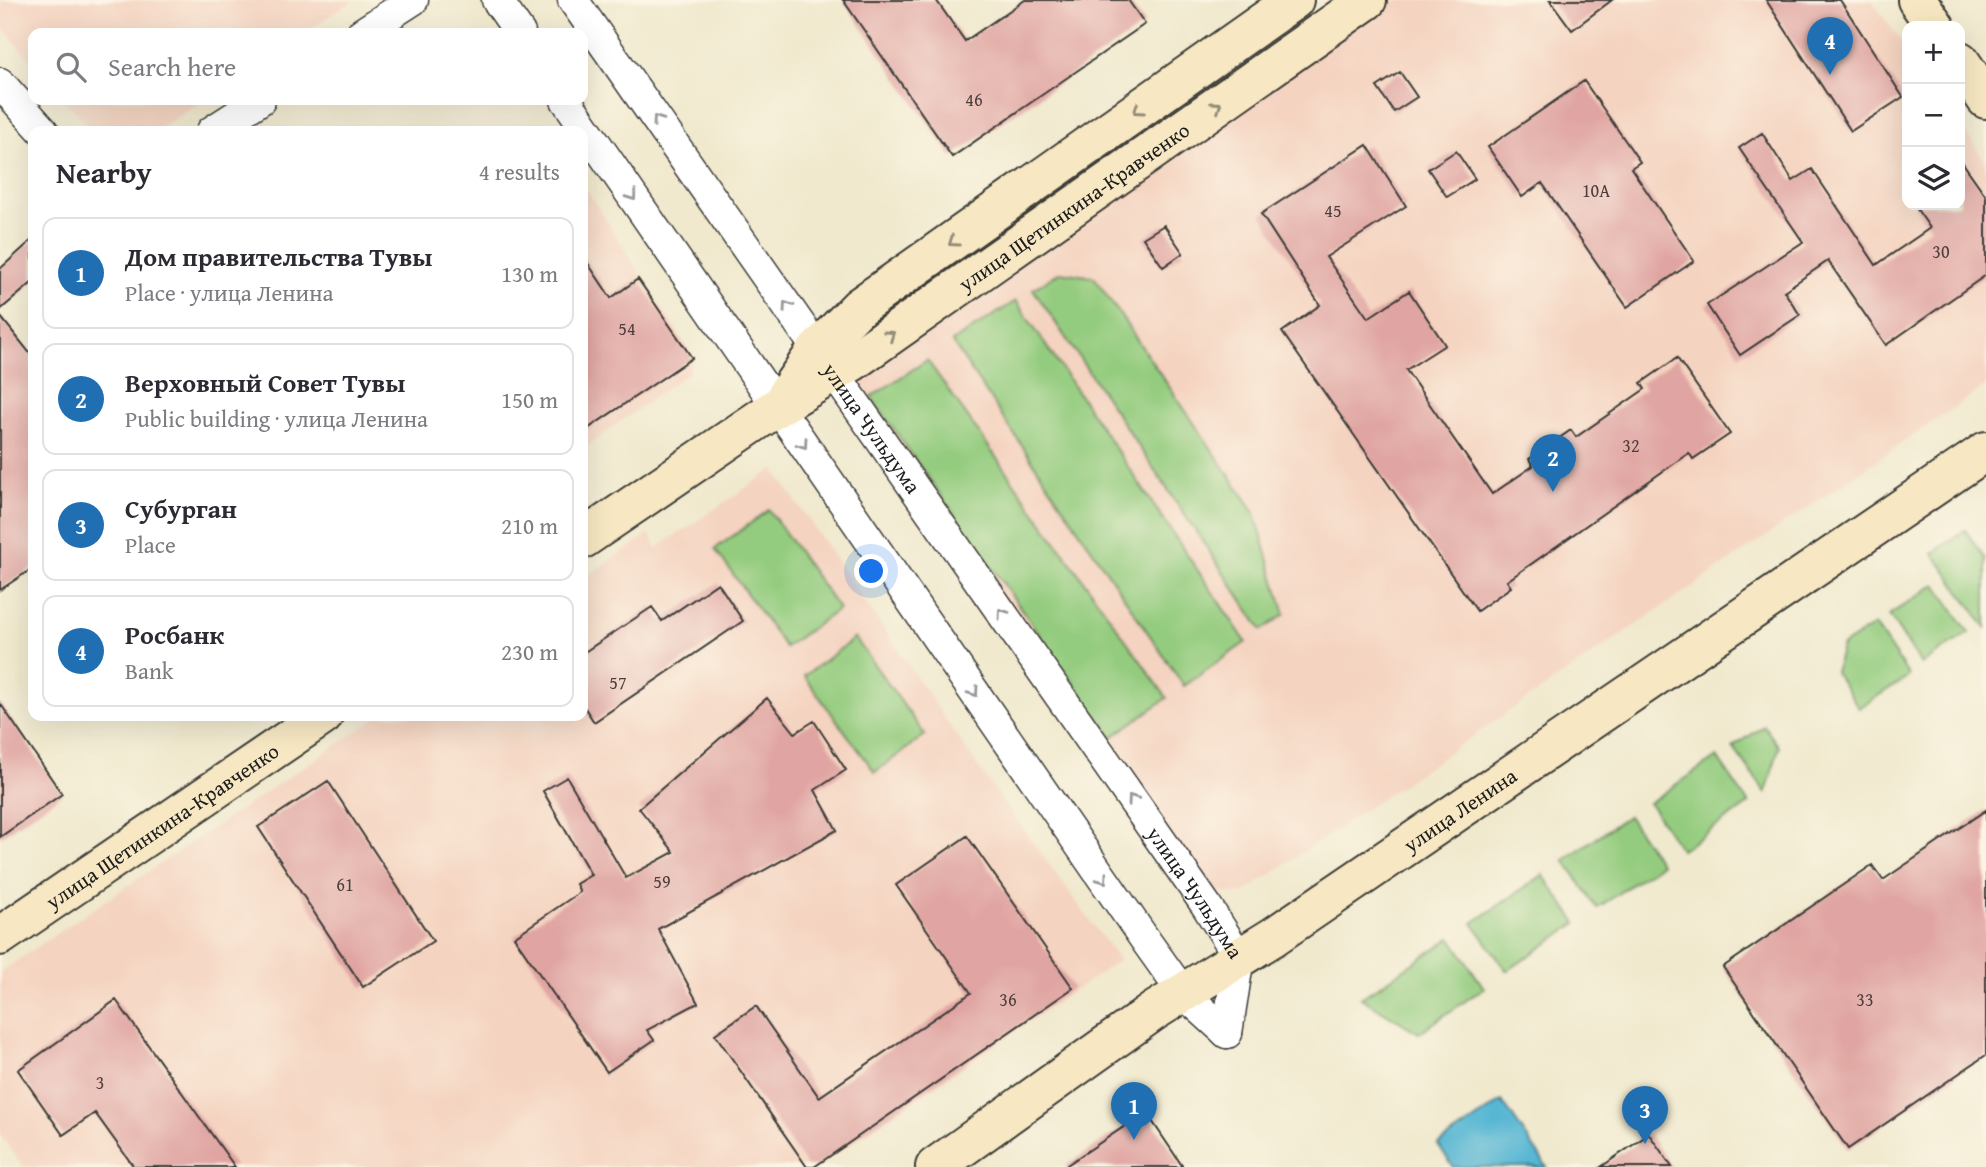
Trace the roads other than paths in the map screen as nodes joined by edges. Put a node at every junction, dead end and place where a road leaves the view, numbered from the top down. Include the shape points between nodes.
1 (413, 0) edge
2 (497, 0) edge
3 (573, 0) edge
4 (1294, 0) edge
5 (1367, 0) edge
6 (1917, 0) edge
7 (1932, 21) edge
8 (370, 28) edge
9 (517, 28) edge
10 (1965, 68) edge
11 (0, 83) edge
12 (1986, 99) edge
13 (252, 105) edge
14 (569, 105) edge
15 (39, 126) edge
16 (220, 126) edge
17 (584, 126) edge
18 (588, 132) edge
19 (825, 361) junction
20 (777, 407) junction
21 (1986, 450) edge
22 (588, 536) edge
23 (316, 721) edge
24 (0, 936) edge
25 (1239, 957) junction
26 (1183, 993) junction
27 (935, 1167) edge

1 - 8 street
2 - 9 street
19 -> 3 street, улица Чульдума
4 -> 19 street, улица Щетинкина-Кравченко via 859,307
19 -> 5 street, улица Щетинкина-Кравченко
6 - 7 street
10 - 12 street
11 - 15 street
13 - 16 street
14 -> 17 street, улица Чульдума
18 -> 20 street, улица Чульдума
19 - 20 street, улица Щетинкина-Кравченко
25 -> 19 street, улица Чульдума
20 - 22 street, улица Щетинкина-Кравченко
20 -> 26 street, улица Чульдума
21 - 25 street, улица Ленина
23 - 24 street, улица Щетинкина-Кравченко
25 - 26 street, улица Ленина
25 - 26 street, улица Чульдума via 1227,1033
26 - 27 street, улица Ленина

